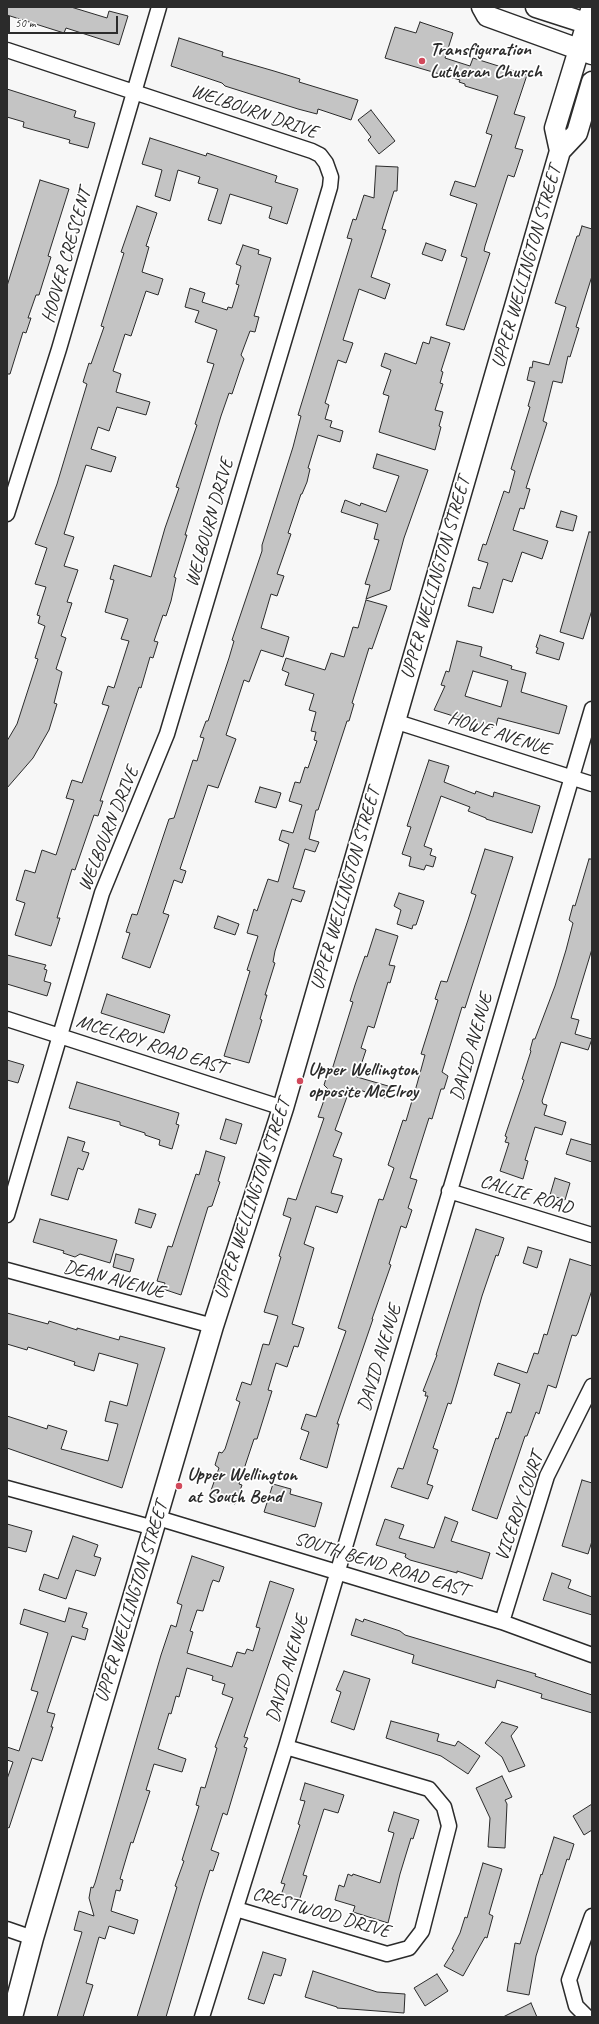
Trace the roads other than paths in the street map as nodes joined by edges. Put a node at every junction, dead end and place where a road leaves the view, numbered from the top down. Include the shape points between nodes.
1 (159, 7) edge
2 (482, 7) edge
3 (536, 7) edge
4 (590, 18) edge
5 (7, 50) edge
6 (586, 51) edge
7 (592, 82) edge
8 (136, 92) junction
9 (560, 151) junction
10 (7, 514) edge
11 (592, 709) edge
12 (394, 721) junction
13 (572, 777) junction
14 (592, 784) edge
15 (7, 1019) edge
16 (60, 1035) junction
17 (283, 1108) junction
18 (449, 1191) junction
19 (7, 1215) edge
20 (592, 1235) edge
21 (7, 1270) edge
22 (213, 1326) junction
23 (592, 1386) edge
24 (7, 1488) edge
25 (156, 1523) junction
26 (336, 1571) junction
27 (502, 1622) junction
28 (592, 1654) edge
29 (286, 1747) junction
30 (236, 1909) junction
31 (592, 1916) edge
32 (7, 1929) edge
33 (33, 1938) junction
34 (12, 2017) edge
35 (202, 2017) edge
36 (586, 2017) edge

1 - 8 street, HOOVER CRESCENT
2 - 6 main road via 487,16
3 - 4 main road
4 - 6 main road, UPPER WELLINGTON STREET
5 - 8 street, WELBOURN DRIVE
6 - 9 main road, UPPER WELLINGTON STREET via 555,128
7 - 9 main road, UPPER WELLINGTON STREET via 577,133
8 - 10 street, HOOVER CRESCENT
8 - 16 street, WELBOURN DRIVE via 312,151 320,155 326,163 330,172 330,182 167,734 102,893
9 - 12 main road, UPPER WELLINGTON STREET
11 - 13 street, DAVID AVENUE
12 - 13 street, HOWE AVENUE
12 - 17 main road, UPPER WELLINGTON STREET
13 - 14 street, HOWE AVENUE
13 - 18 street, DAVID AVENUE
15 - 16 street, MCELROY ROAD EAST
16 - 17 street, MCELROY ROAD EAST
16 - 19 street, WELBOURN DRIVE
17 - 22 main road, UPPER WELLINGTON STREET
18 - 20 street, CALLIE ROAD
18 - 26 street, DAVID AVENUE
21 - 22 street, DEAN AVENUE
22 - 25 main road, UPPER WELLINGTON STREET
23 - 27 street, VICEROY COURT via 547,1476
24 - 25 street, SOUTH BEND ROAD EAST
25 - 26 street, SOUTH BEND ROAD EAST
25 - 33 main road, UPPER WELLINGTON STREET
26 - 27 street, SOUTH BEND ROAD EAST
26 - 29 street, DAVID AVENUE
27 - 28 street, SOUTH BEND ROAD EAST
29 - 30 street, DAVID AVENUE
29 - 30 street, CRESTWOOD DRIVE via 429,1789 444,1807 449,1826 422,1931 409,1948 387,1954
30 - 35 street, DAVID AVENUE
31 - 36 street via 569,1980 576,2006
32 - 33 street
33 - 34 main road, UPPER WELLINGTON STREET

